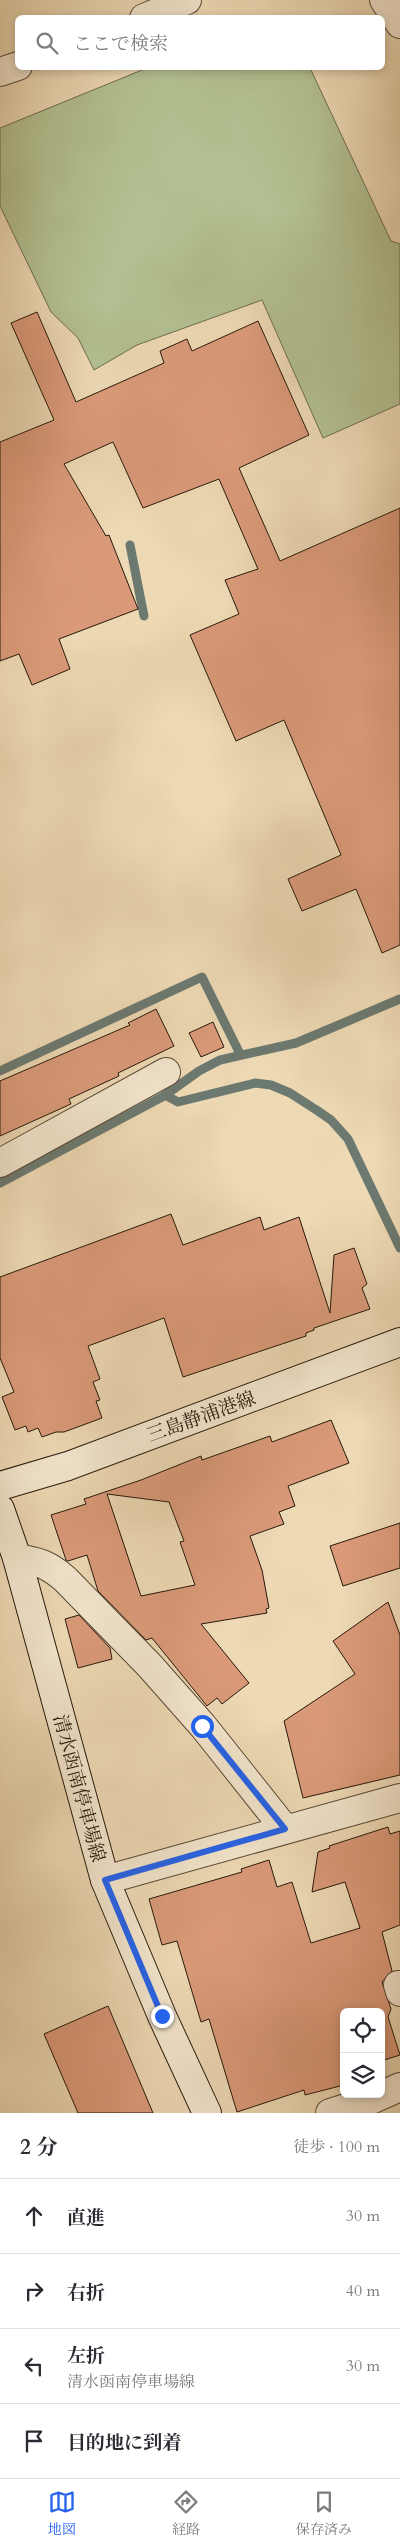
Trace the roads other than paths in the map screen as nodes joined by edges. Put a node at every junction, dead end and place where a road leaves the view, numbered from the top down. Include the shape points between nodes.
1 (187, 0) edge
2 (384, 0) edge
3 (151, 15) edge
4 (400, 24) edge
5 (15, 67) edge
6 (0, 72) edge
7 (166, 1072) dead end
8 (0, 1163) edge
9 (400, 1342) edge
10 (0, 1486) edge
11 (0, 1509) edge
12 (17, 1558) junction
13 (400, 1798) edge
14 (285, 1829) junction
15 (105, 1880) junction
16 (400, 2087) edge
17 (207, 2113) edge
18 (330, 2113) edge

1 - 3 street
2 - 4 street
5 - 6 street
7 - 8 street
9 - 10 street, 三島静浦港線 via 68,1466
11 - 12 street, 清水函南停車場線
12 - 14 street via 51,1566 65,1579 150,1666
12 - 15 street, 清水函南停車場線
13 - 14 street
14 - 15 street
15 - 17 street, 清水函南停車場線
16 - 18 street

